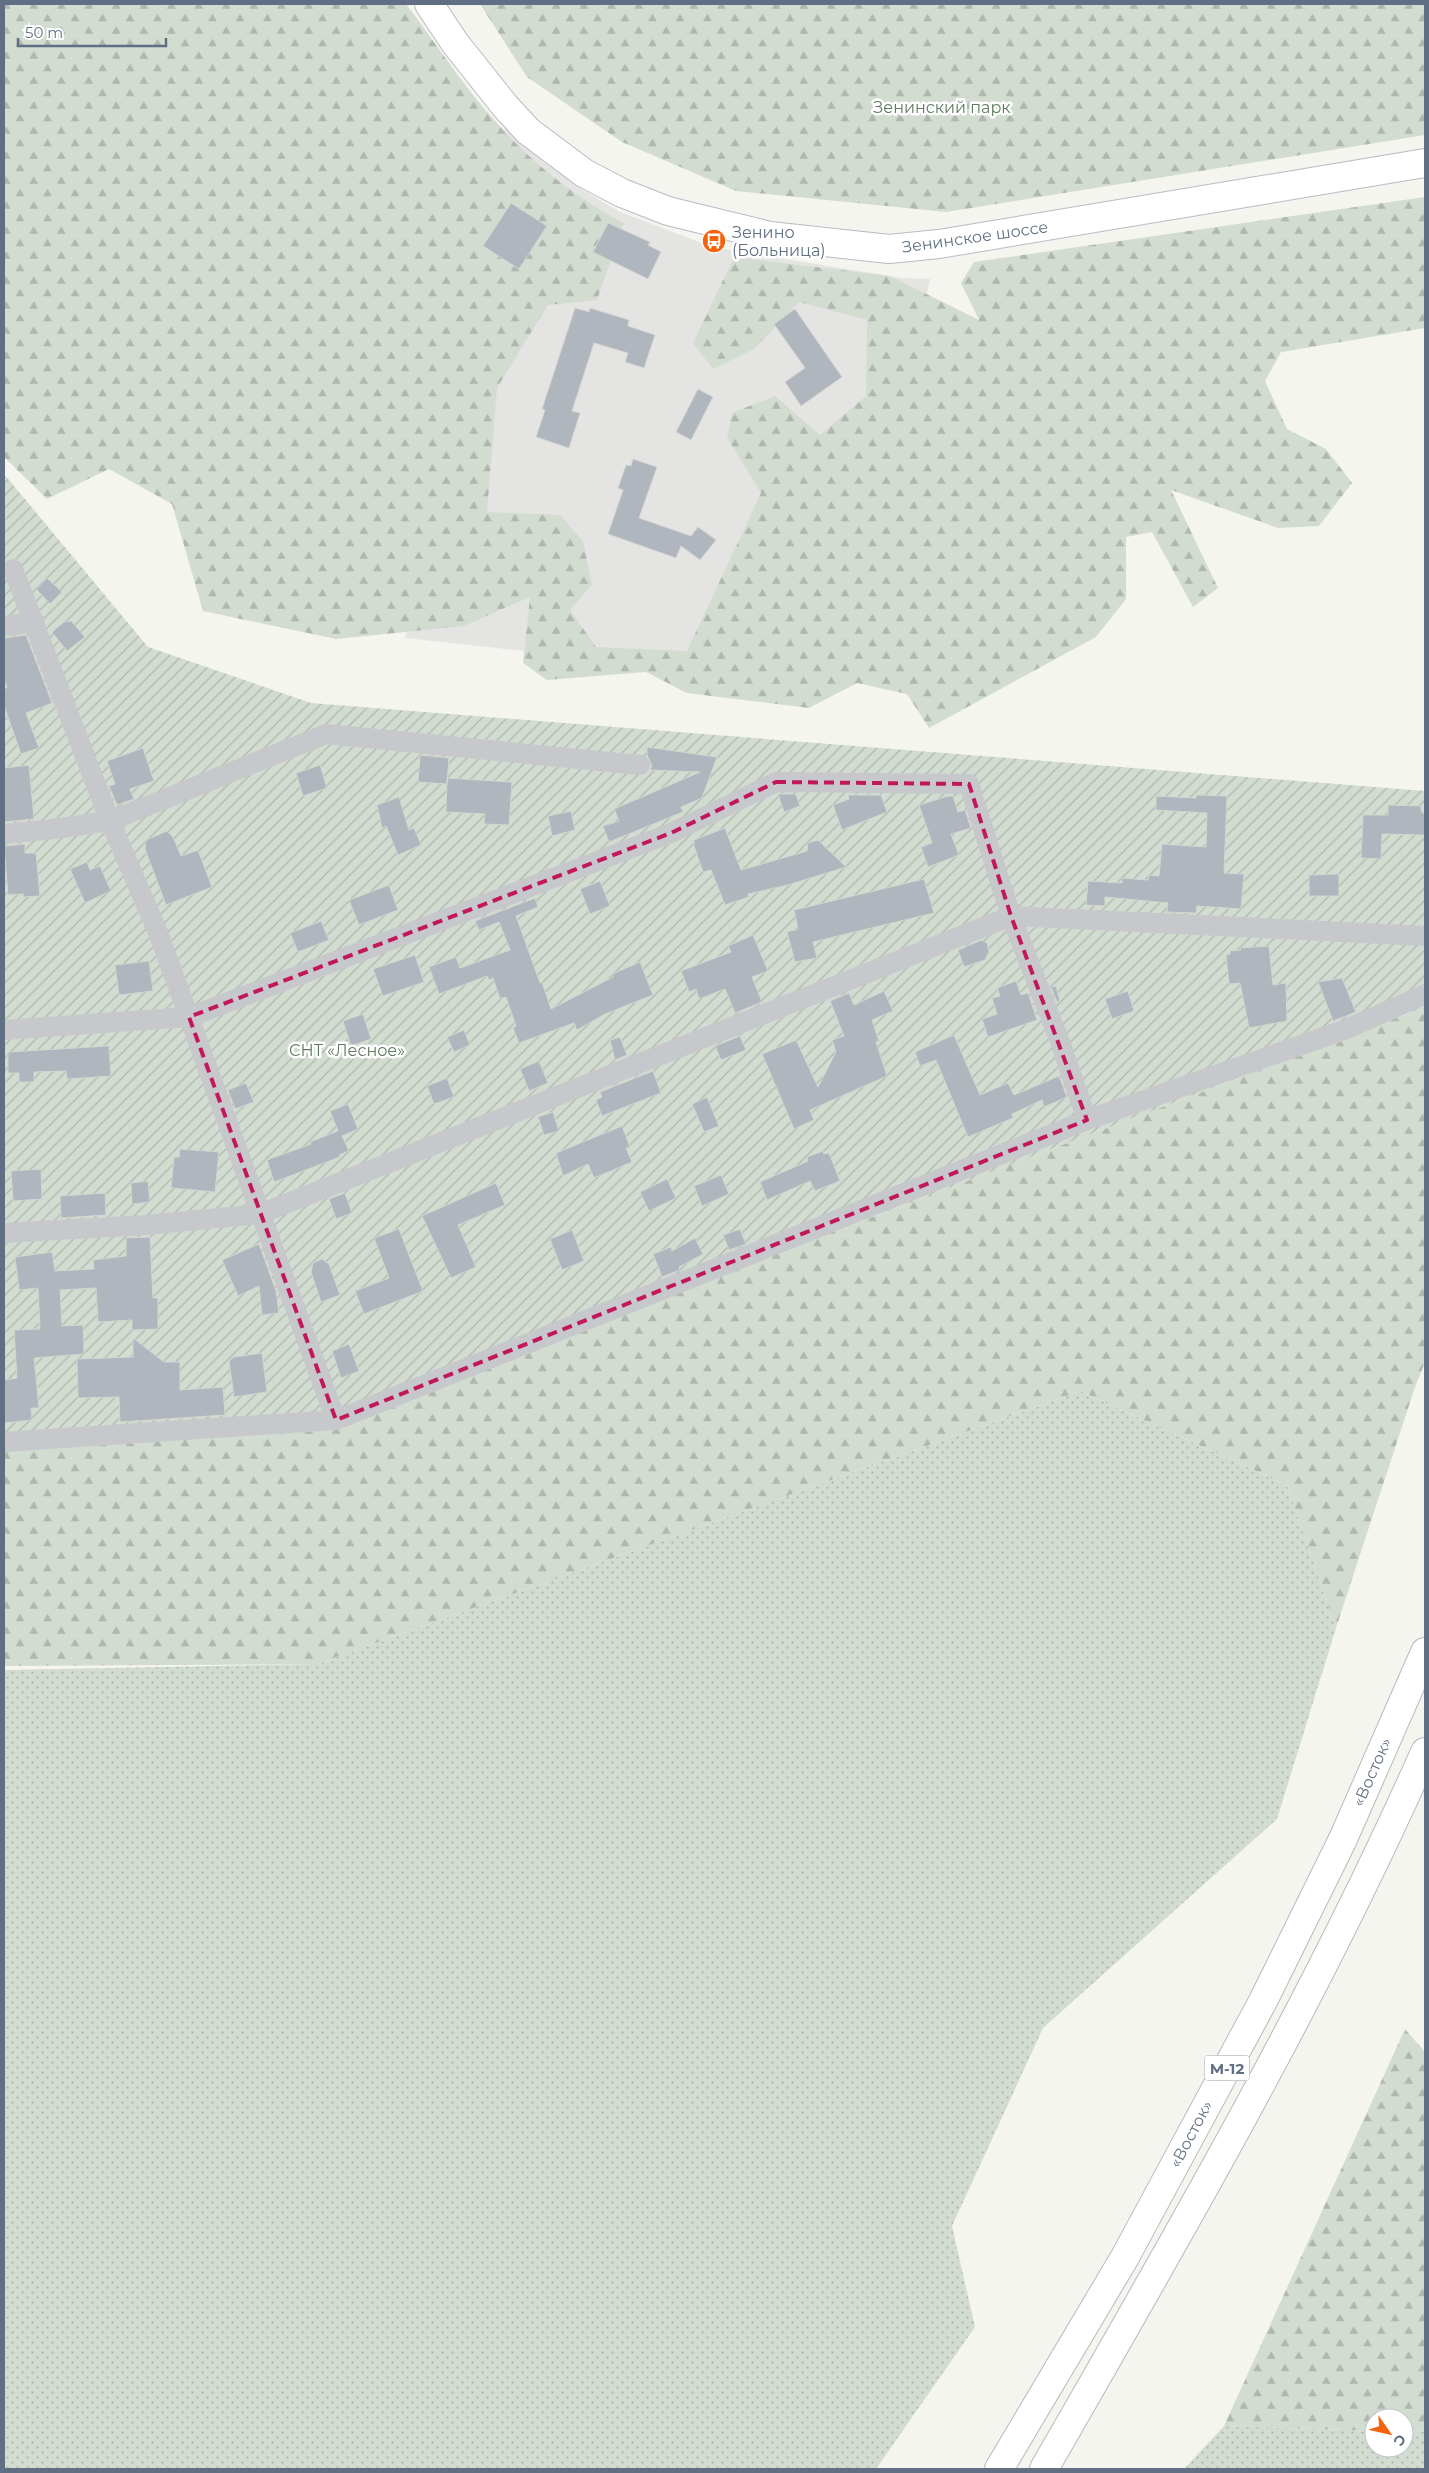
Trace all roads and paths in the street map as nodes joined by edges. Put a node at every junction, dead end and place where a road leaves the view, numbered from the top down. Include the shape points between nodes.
1 (429, 4) edge
2 (1425, 163) edge
3 (13, 569) dead end
4 (35, 622) junction
5 (4, 626) edge
6 (640, 765) dead end
7 (110, 820) junction
8 (4, 834) edge
9 (1011, 916) junction
10 (1425, 936) edge
11 (1425, 994) edge
12 (189, 1017) junction
13 (4, 1030) edge
14 (1087, 1120) junction
15 (260, 1214) junction
16 (4, 1233) edge
17 (336, 1420) junction
18 (4, 1442) edge
19 (1425, 1652) edge
20 (1425, 1752) edge
21 (999, 2469) edge
22 (1044, 2469) edge

1 - 2 main road, Зенинское шоссе via 504,106 528,131 584,173 622,193 668,211 770,236 889,249 939,244
3 - 4 street
4 - 5 street
4 - 7 street
6 - 7 street via 326,734
7 - 8 street
7 - 12 street via 159,935
9 - 10 street
9 - 12 street via 969,784 776,782 671,833
9 - 14 street
9 - 15 street
11 - 14 street via 1348,1028
12 - 13 street
12 - 15 street
14 - 17 street
15 - 16 street via 146,1225
15 - 17 street
17 - 18 street
19 - 21 main road, «Восток» / М-12 via 1342,1838 1263,2001 1125,2257
20 - 22 main road, М-12 via 1378,1859 1273,2063

